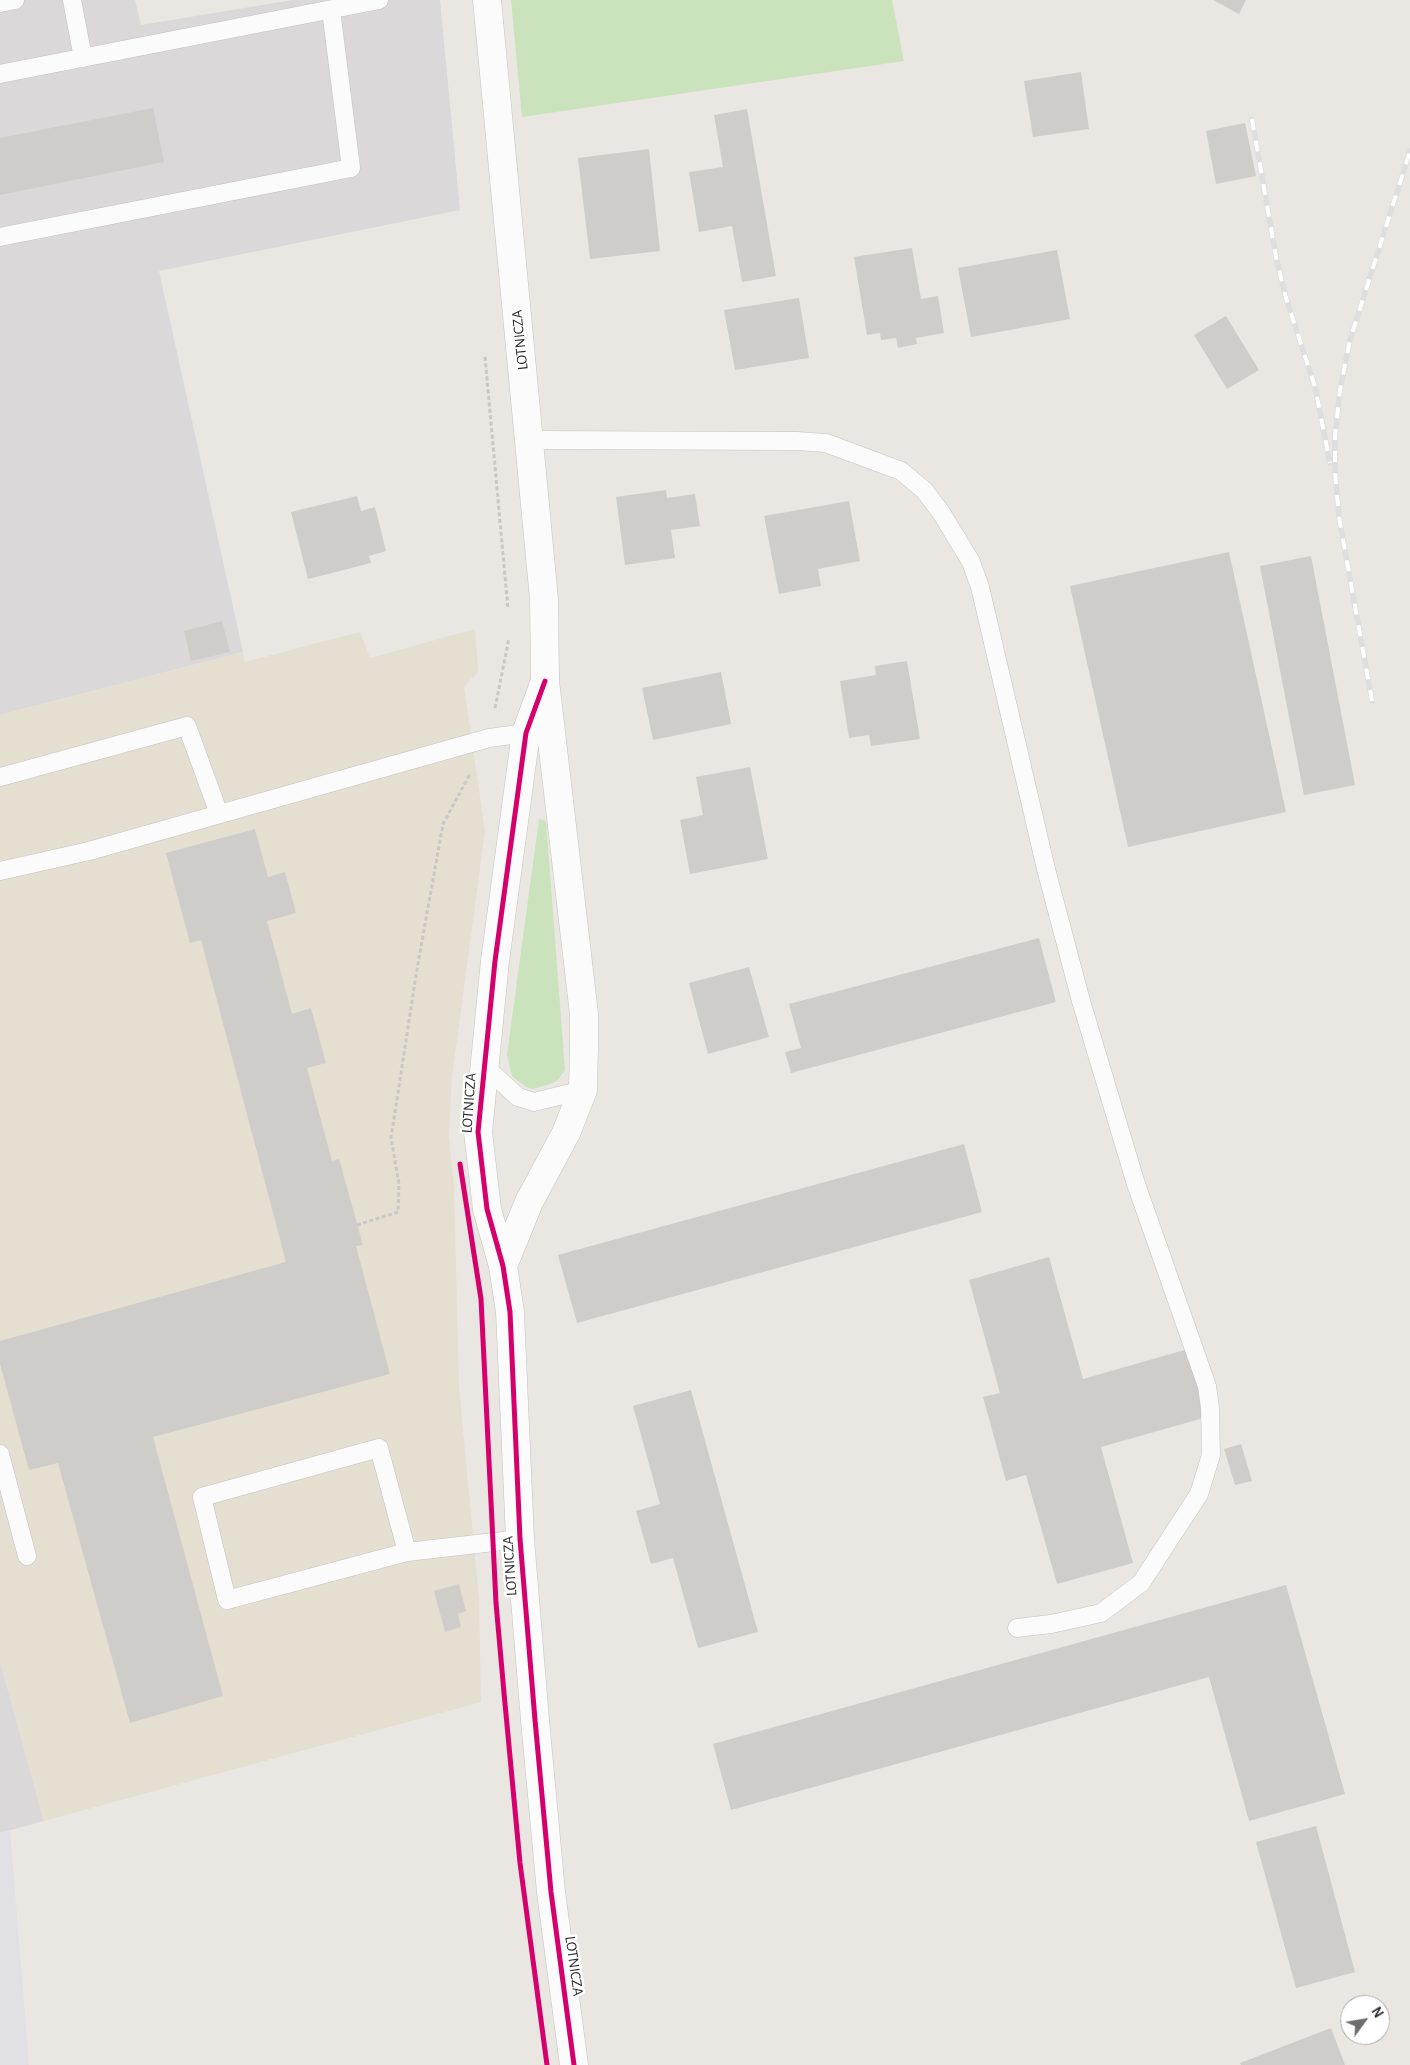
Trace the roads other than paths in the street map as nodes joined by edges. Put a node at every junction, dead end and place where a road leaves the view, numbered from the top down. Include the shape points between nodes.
1 (15, 0) edge
2 (72, 0) edge
3 (379, 0) edge
4 (487, 0) edge
5 (0, 3) edge
6 (331, 10) junction
7 (83, 58) junction
8 (0, 74) edge
9 (0, 237) edge
10 (530, 440) junction
11 (545, 681) junction
12 (526, 733) junction
13 (0, 777) edge
14 (219, 814) junction
15 (1, 869) edge
16 (484, 1066) junction
17 (582, 1090) junction
18 (503, 1266) junction
19 (0, 1454) edge
20 (520, 1539) junction
21 (407, 1552) junction
22 (27, 1556) dead end
23 (1017, 1628) dead end
24 (574, 2065) edge

1 - 5 lane
2 - 7 lane
3 - 6 lane
4 - 10 street, LOTNICZA
6 - 7 lane
6 - 9 lane via 351,168
7 - 8 lane
10 - 11 street, LOTNICZA via 544,599
10 - 23 lane via 826,443 901,471 924,490 971,562 1081,1001 1136,1184 1207,1386 1210,1408 1211,1455 1198,1494 1140,1583 1102,1613
11 - 12 street, LOTNICZA
11 - 17 street via 584,1014
12 - 14 lane via 490,738
12 - 16 street, LOTNICZA
13 - 14 lane via 187,726
14 - 15 lane via 89,851
16 - 17 lane via 518,1098 534,1102
16 - 18 street, LOTNICZA via 478,1132 487,1209
17 - 18 street via 566,1133 542,1174
18 - 20 street, LOTNICZA via 510,1312
19 - 22 lane
20 - 21 lane
20 - 24 street, LOTNICZA via 551,1892
21 - 21 lane via 227,1600 202,1497 379,1448

